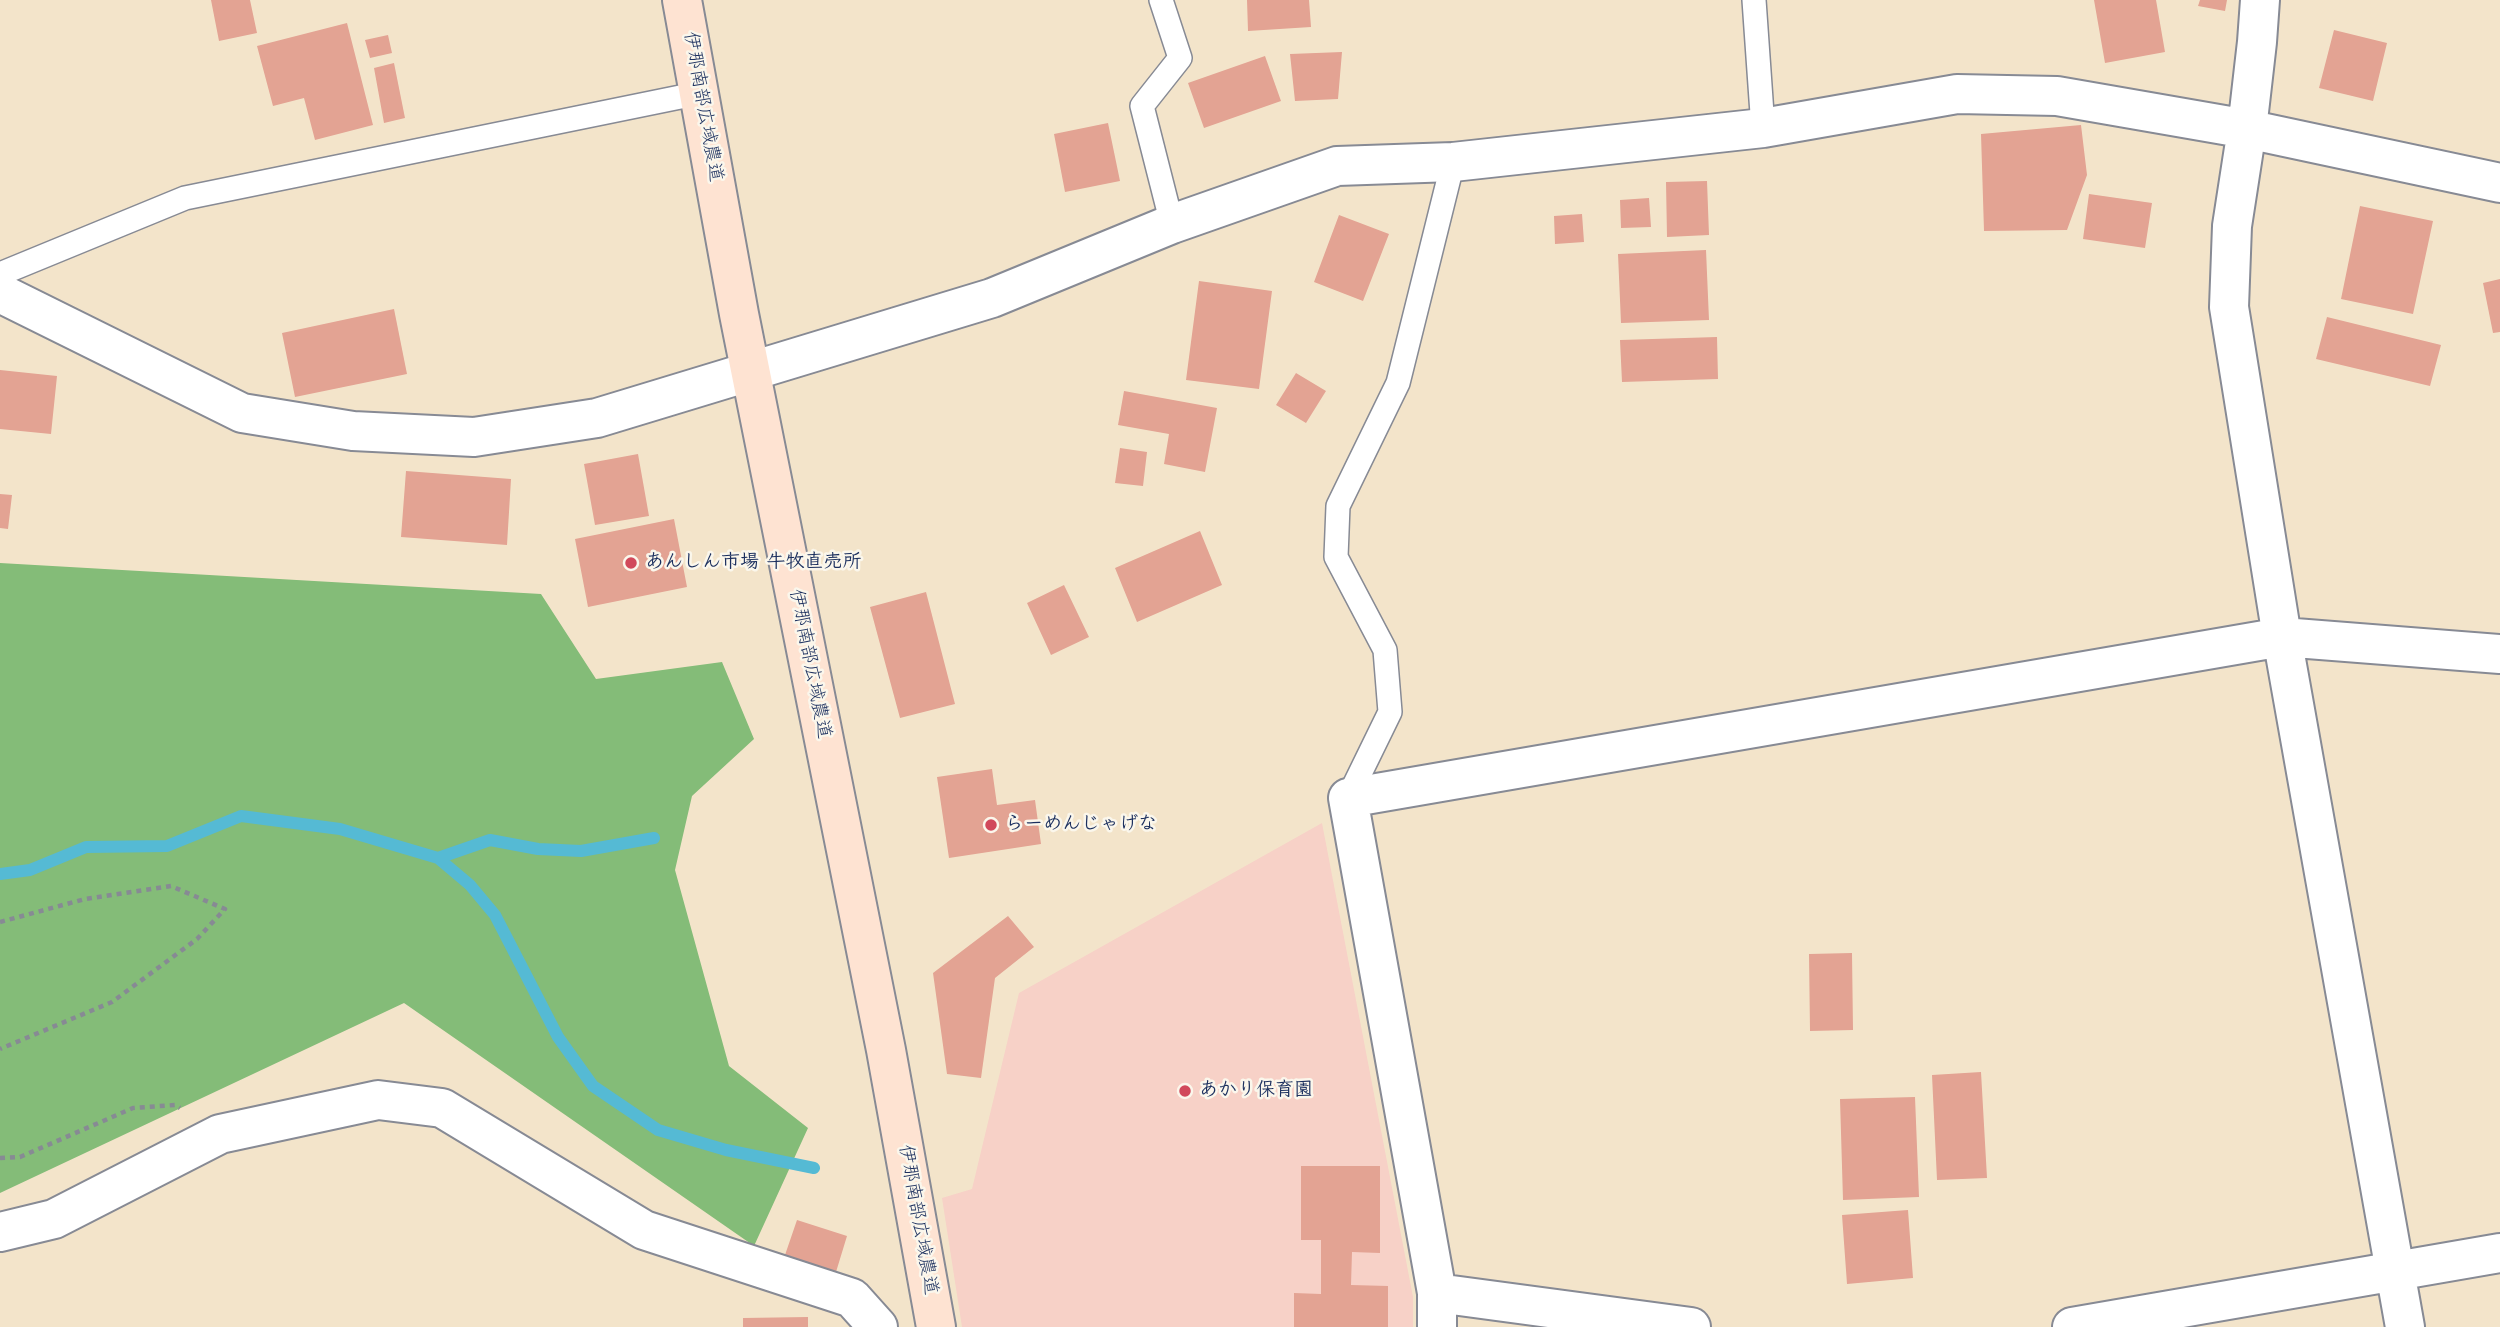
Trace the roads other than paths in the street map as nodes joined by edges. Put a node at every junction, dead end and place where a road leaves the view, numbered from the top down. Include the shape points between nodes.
1 (682, 0) edge
2 (1161, 0) edge
3 (1754, 0) edge
4 (2260, 0) edge
5 (700, 93) junction
6 (1763, 128) junction
7 (2247, 129) junction
8 (1453, 162) junction
9 (2500, 183) edge
10 (1172, 224) junction
11 (0, 274) edge
12 (0, 293) edge
13 (751, 370) junction
14 (2282, 637) junction
15 (2500, 654) edge
16 (1348, 798) junction
17 (0, 1232) edge
18 (2500, 1253) edge
19 (2396, 1271) junction
20 (1437, 1310) edge
21 (878, 1327) edge
22 (936, 1327) edge
23 (1691, 1327) edge
24 (2072, 1327) edge
25 (2405, 1327) edge

1 - 5 street, 伊那南部広域農道
2 - 10 lane via 1180,58 1142,106
3 - 6 lane
4 - 7 street
5 - 11 lane via 185,198
5 - 13 street, 伊那南部広域農道
6 - 7 street via 1958,94 2057,96
6 - 8 street
7 - 9 street
7 - 14 street via 2232,226 2229,307
8 - 10 street via 1337,166
8 - 16 lane via 1398,383 1339,506 1336,557 1385,650 1390,712
10 - 13 street via 992,298
12 - 13 street via 242,413 353,431 474,437 597,418
13 - 22 street, 伊那南部広域農道
14 - 15 street
14 - 16 street
14 - 19 street
16 - 20 street
17 - 21 street via 54,1219 220,1134 378,1100 442,1108 644,1230 852,1298
18 - 19 street
19 - 24 street
19 - 25 street
20 - 23 street

